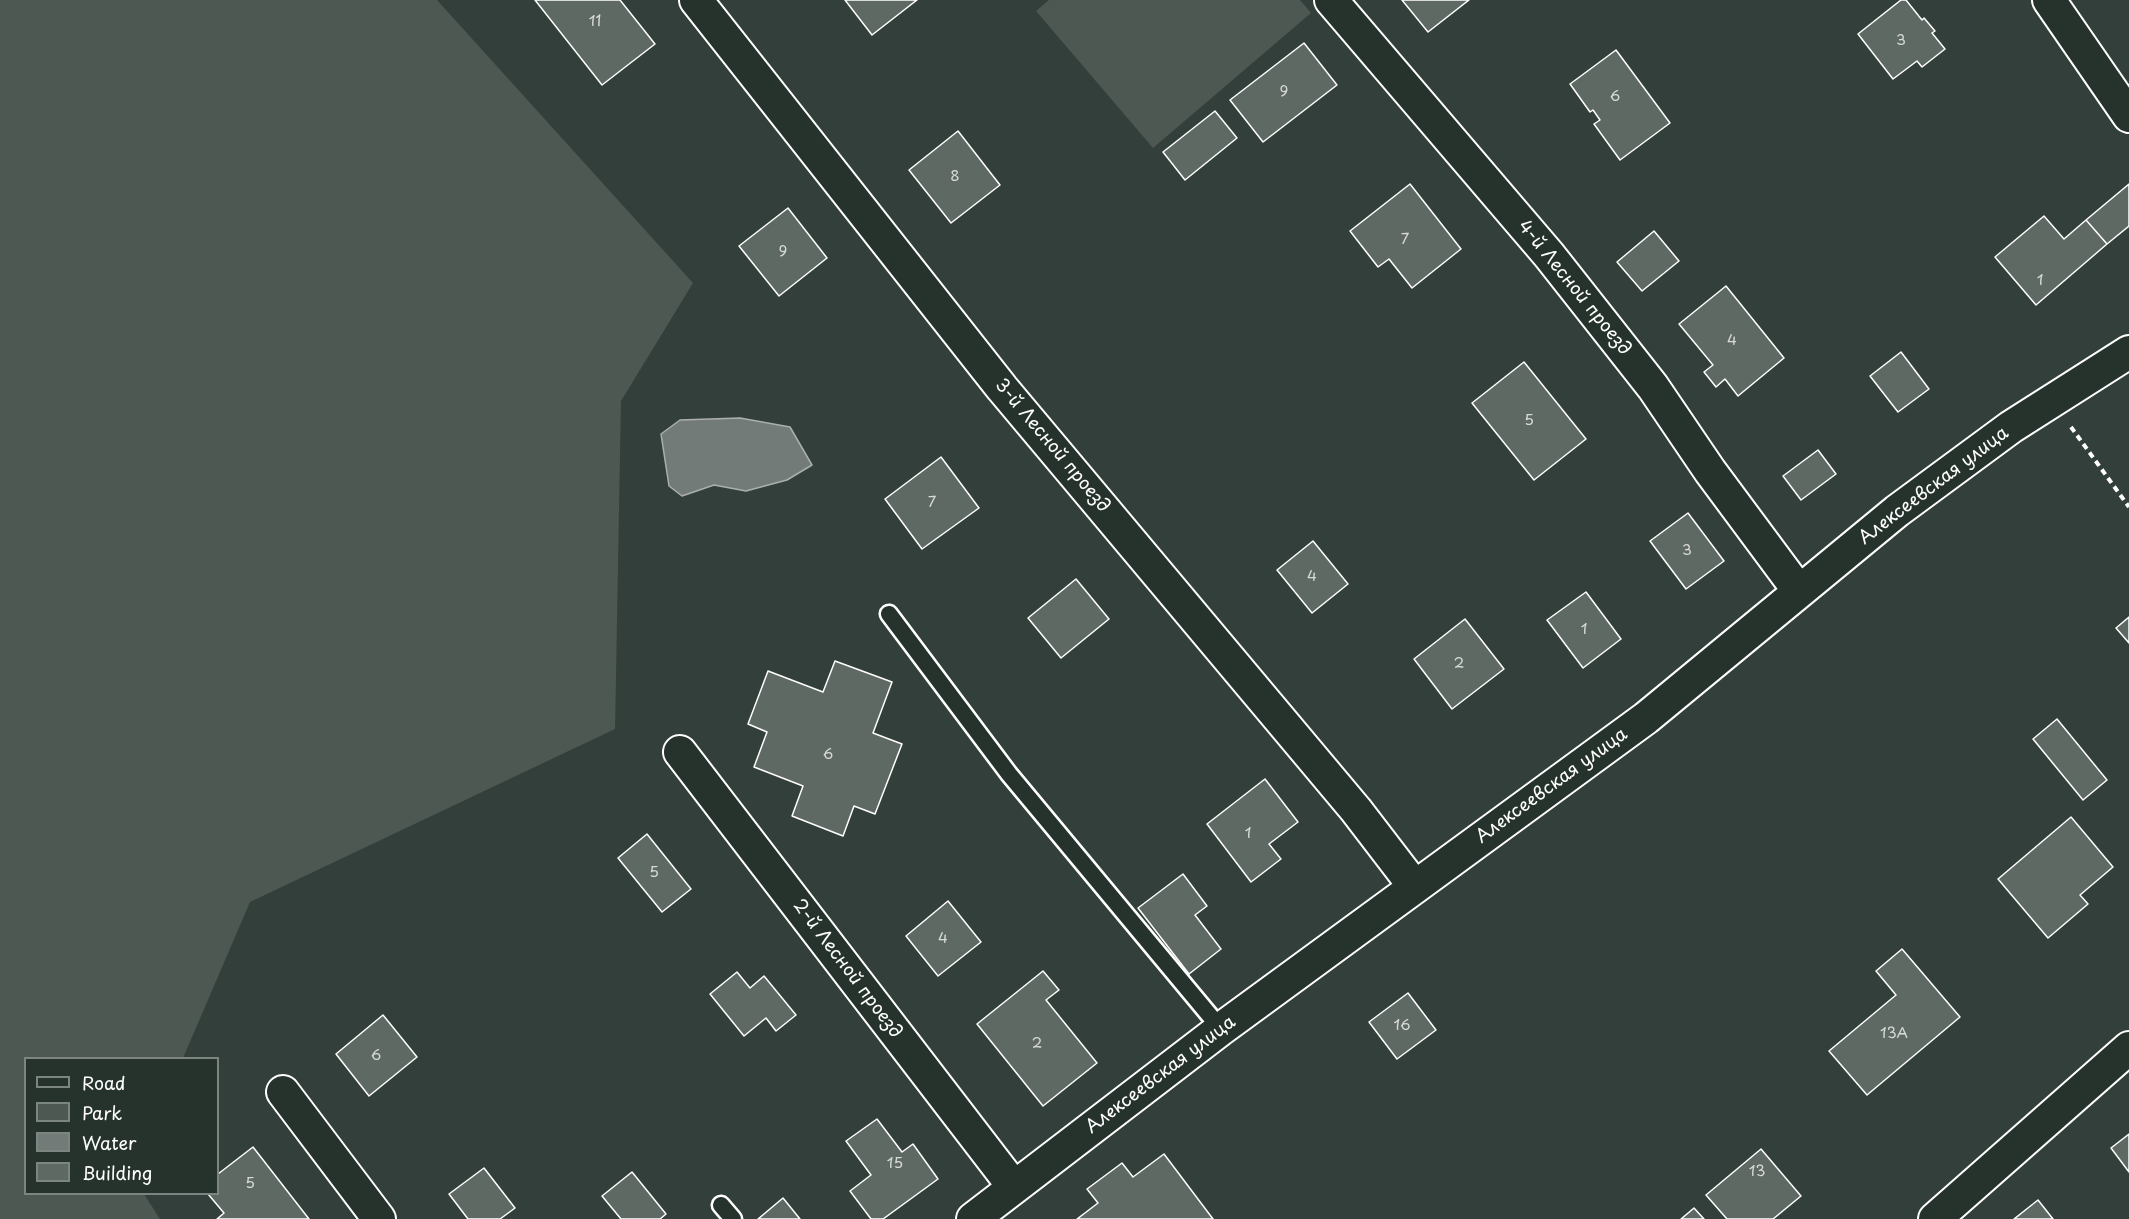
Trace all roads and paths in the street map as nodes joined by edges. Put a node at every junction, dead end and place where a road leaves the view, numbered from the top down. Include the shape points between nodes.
1 (696, 0) edge
2 (1331, 0) edge
3 (2049, 0) edge
4 (2129, 116) edge
5 (2129, 352) edge
6 (2052, 401) junction
7 (2129, 507) edge
8 (1799, 591) junction
9 (889, 614) dead end
10 (680, 752) dead end
11 (1414, 886) junction
12 (1221, 1029) junction
13 (2129, 1048) edge
14 (283, 1092) dead end
15 (1014, 1187) junction
16 (722, 1204) dead end
17 (379, 1219) edge
18 (733, 1219) edge
19 (973, 1219) edge
20 (1935, 1219) edge

1 - 11 street, 3-й Лесной проезд via 1002,388 1356,810
2 - 8 street, 4-й Лесной проезд via 1556,264 1653,387
3 - 4 street
5 - 6 street, Алексеевская улица
6 - 7 path
6 - 8 street, Алексеевская улица via 1897,511
8 - 11 street, Алексеевская улица via 1646,718
9 - 12 lane via 1009,774
10 - 15 street, 2-й Лесной проезд
11 - 12 street, Алексеевская улица
12 - 15 street, Алексеевская улица
13 - 20 street
14 - 17 street
15 - 19 street, Алексеевская улица
16 - 18 lane

